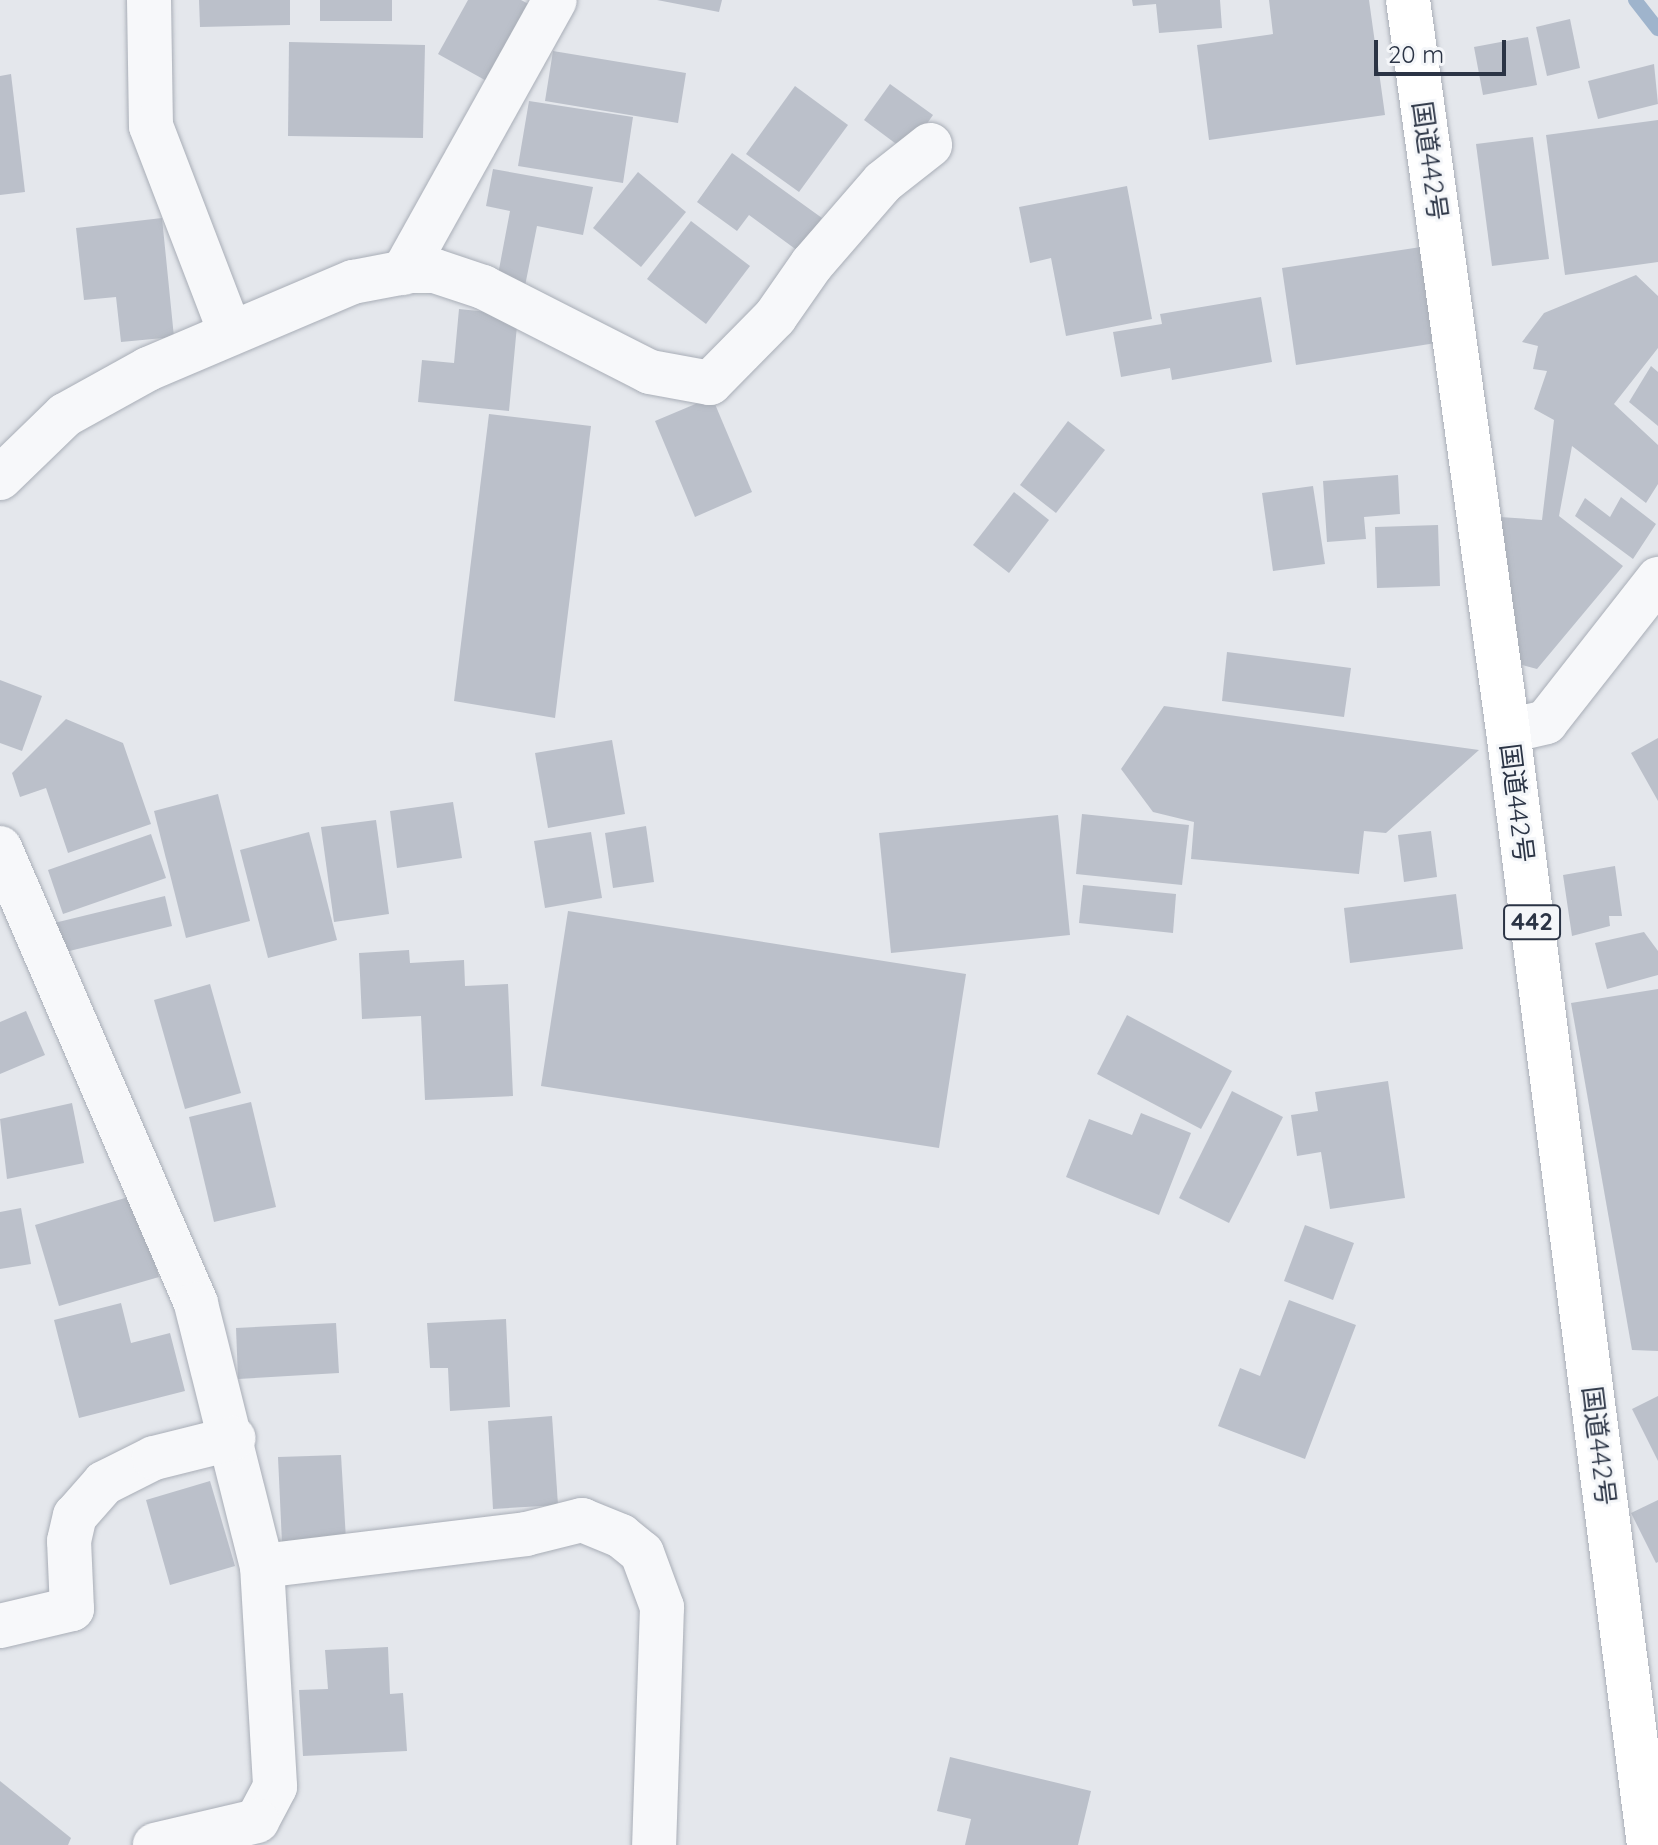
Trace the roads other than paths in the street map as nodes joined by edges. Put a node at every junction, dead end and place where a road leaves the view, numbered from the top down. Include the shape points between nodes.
1 (149, 0) edge
2 (555, 0) edge
3 (1408, 0) edge
4 (930, 145) dead end
5 (403, 273) junction
6 (230, 332) junction
7 (0, 478) edge
8 (1658, 579) edge
9 (1508, 731) junction
10 (0, 848) edge
11 (234, 1438) junction
12 (262, 1566) junction
13 (0, 1626) edge
14 (155, 1845) edge
15 (654, 1845) edge
16 (1649, 1845) edge

1 - 6 street via 151,126
2 - 5 street
3 - 9 highway, 国道442号 / 442
4 - 5 street via 883,182 812,264 775,317 710,383 650,372 483,287 435,271
5 - 6 street via 353,282
6 - 7 street via 65,415
8 - 9 street via 1546,722
9 - 16 highway, 国道442号 / 442
10 - 11 street via 196,1304
11 - 12 street
11 - 13 street via 154,1458 104,1483 75,1516 69,1541 72,1609
12 - 14 street via 275,1787 257,1821
12 - 15 street via 526,1534 582,1520 621,1536 642,1553 662,1607

